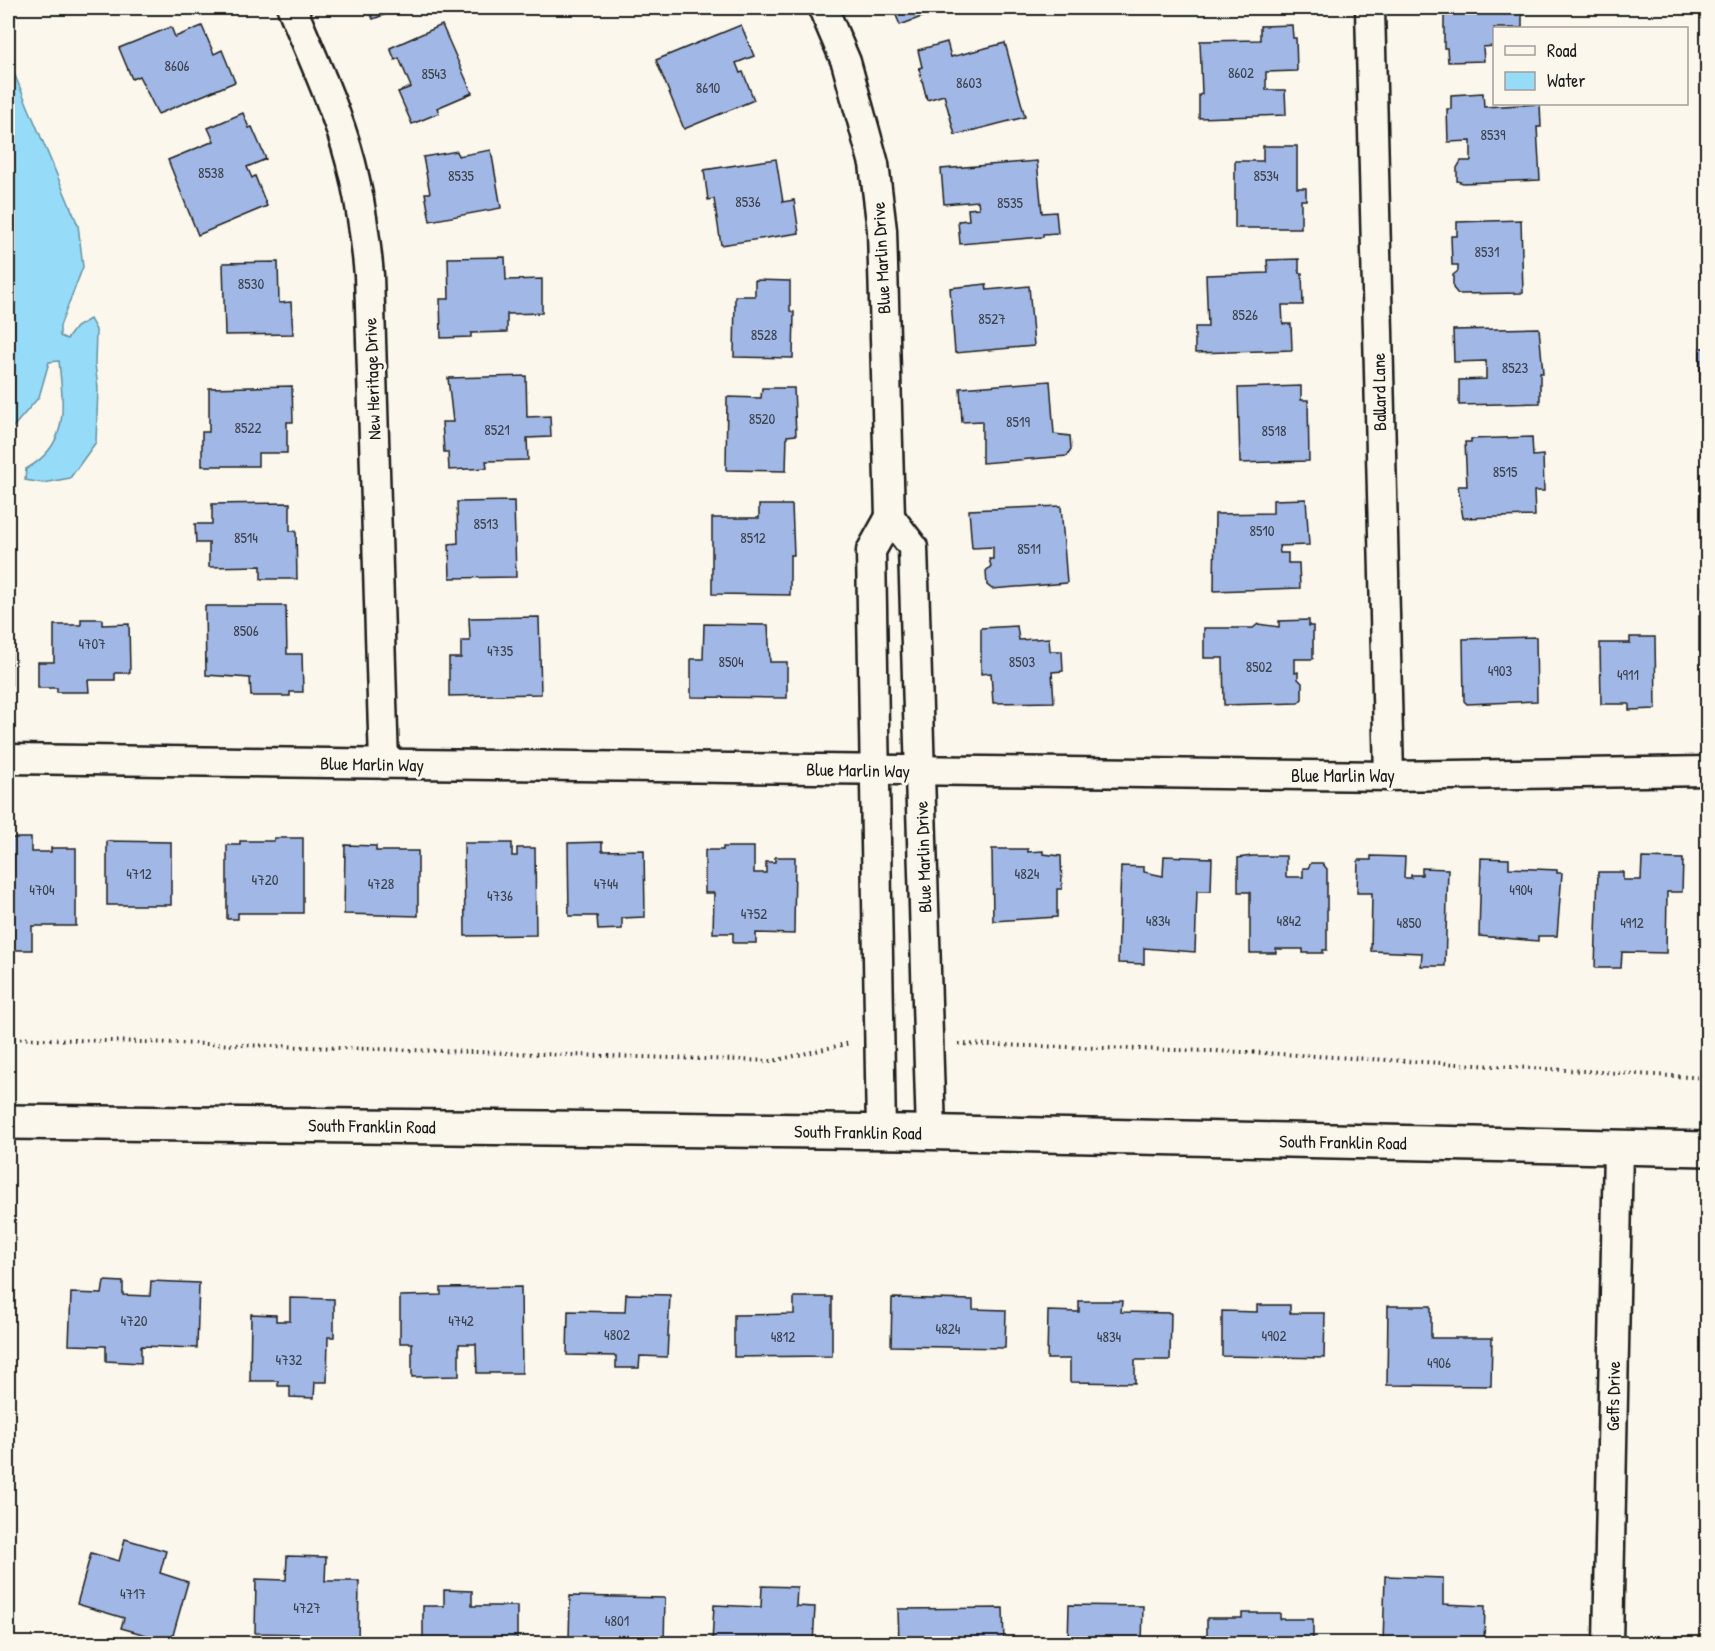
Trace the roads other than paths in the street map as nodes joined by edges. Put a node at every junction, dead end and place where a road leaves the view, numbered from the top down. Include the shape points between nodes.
1 (292, 8) edge
2 (823, 8) edge
3 (1370, 8) edge
4 (890, 517) junction
5 (8, 759) edge
6 (384, 764) junction
7 (874, 770) junction
8 (920, 771) junction
9 (1707, 771) edge
10 (1389, 776) junction
11 (8, 1122) edge
12 (881, 1132) junction
13 (931, 1133) junction
14 (1618, 1148) junction
15 (1707, 1149) edge
16 (1608, 1644) edge

1 - 6 street, New Heritage Drive via 337,117 365,230
2 - 4 street, Blue Marlin Drive via 846,62 874,164 882,230
3 - 10 street, Ballard Lane
4 - 7 street via 871,551
4 - 8 street, Blue Marlin Drive via 913,547
5 - 6 street, Blue Marlin Way
6 - 7 street, Blue Marlin Way
7 - 8 street, Blue Marlin Way
7 - 12 street
8 - 10 street, Blue Marlin Way
8 - 13 street, Blue Marlin Drive
9 - 10 street, Blue Marlin Way
11 - 12 main road, South Franklin Road
12 - 13 main road, South Franklin Road
13 - 14 main road, South Franklin Road
14 - 15 main road, South Franklin Road
14 - 16 street, Geffs Drive

